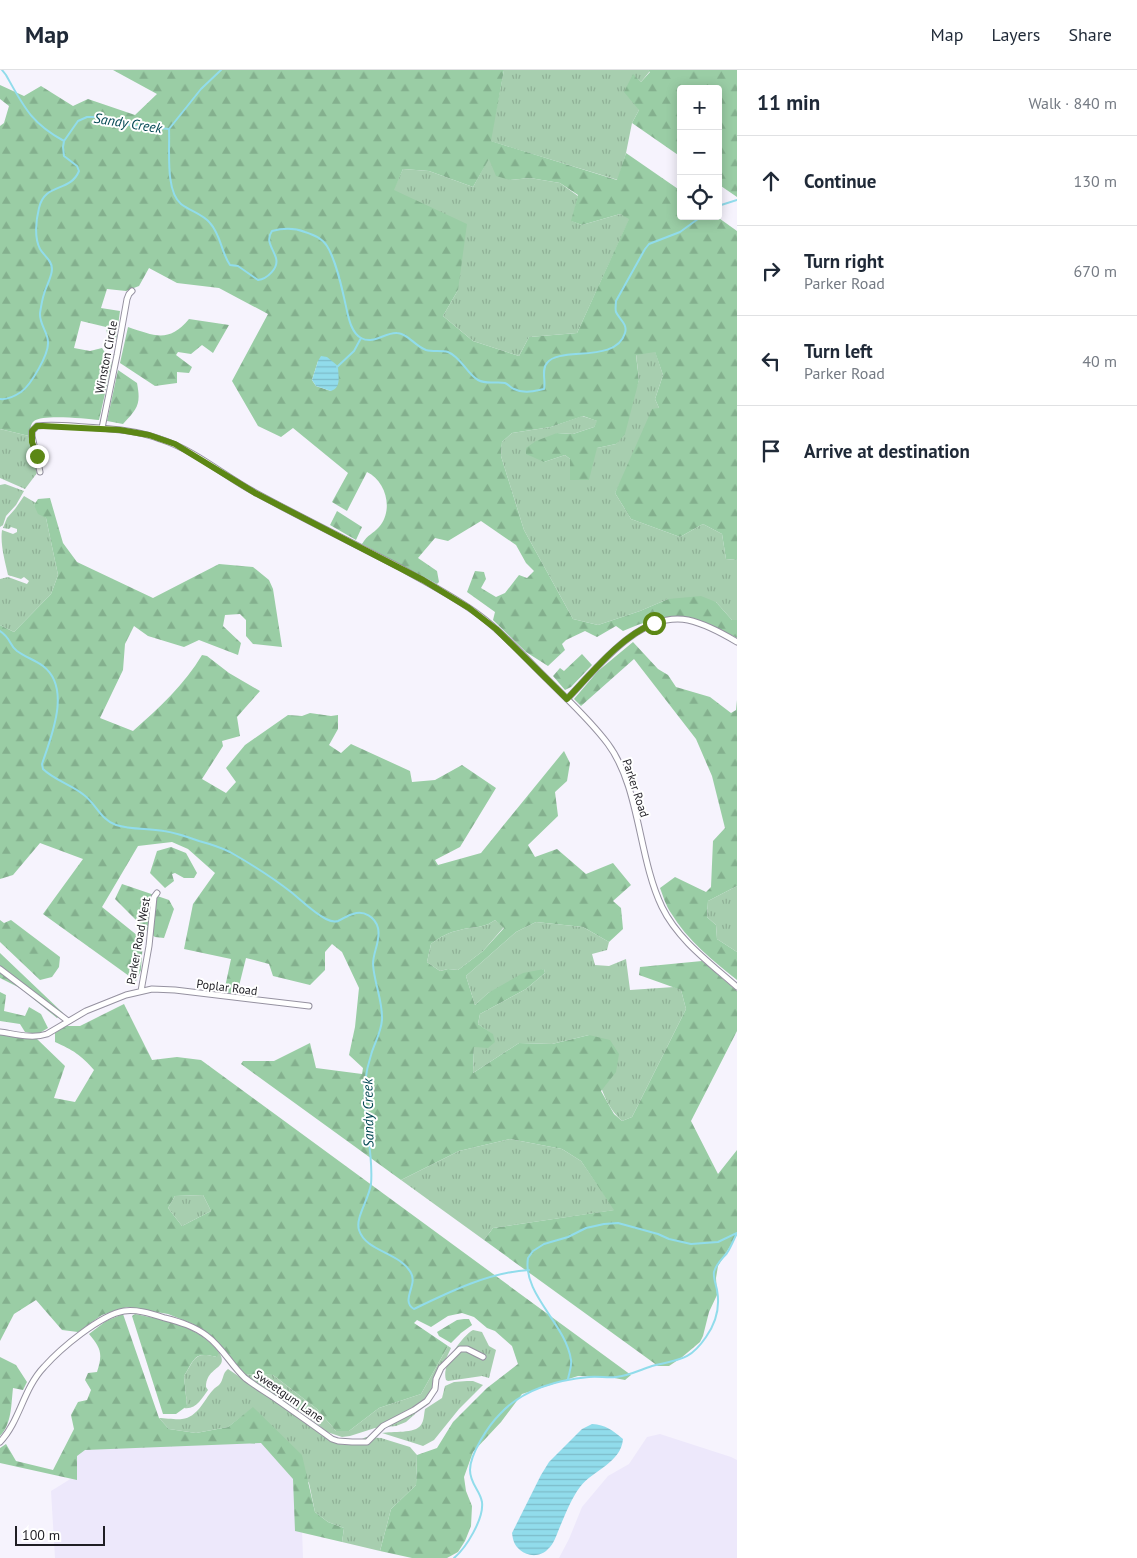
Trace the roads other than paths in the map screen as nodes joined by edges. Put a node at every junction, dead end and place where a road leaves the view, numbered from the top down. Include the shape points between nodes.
1 (132, 290) dead end
2 (102, 428) junction
3 (40, 472) dead end
4 (737, 642) edge
5 (567, 699) junction
6 (157, 893) dead end
7 (0, 969) edge
8 (737, 987) edge
9 (141, 991) junction
10 (309, 1006) dead end
11 (68, 1021) junction
12 (0, 1032) edge
13 (483, 1357) dead end
14 (0, 1442) edge

1 - 2 street, Winston Circle via 127,299
2 - 3 street, Parker Road via 57,425 34,428 32,442
2 - 5 street, Parker Road via 136,432 175,444 255,493 440,590 491,625
4 - 5 street via 690,620 654,623 625,640
5 - 8 street, Parker Road via 597,730 621,766 652,880 670,921 685,940
6 - 9 street, Parker Road West
7 - 11 street
9 - 10 street, Poplar Road via 175,990
9 - 11 street, Parker Road West
11 - 12 street, Parker Road West via 38,1036
13 - 14 street, Sweetgum Lane via 460,1349 441,1368 433,1394 421,1406 383,1426 367,1442 338,1441 246,1378 213,1341 199,1331 159,1316 122,1312 87,1330 42,1368

